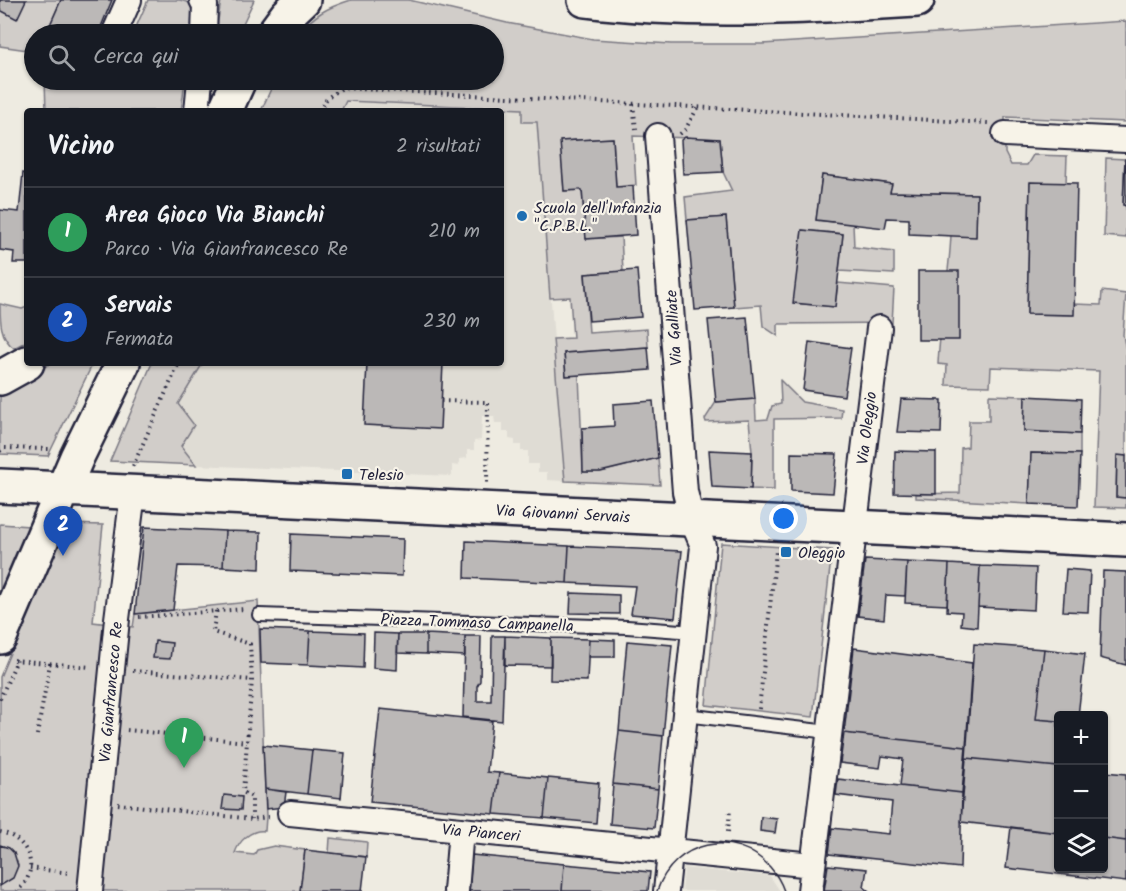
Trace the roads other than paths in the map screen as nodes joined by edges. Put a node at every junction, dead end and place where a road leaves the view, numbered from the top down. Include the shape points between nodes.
1 (129, 0) edge
2 (202, 0) edge
3 (275, 0) edge
4 (303, 0) edge
5 (585, 0) edge
6 (917, 0) edge
7 (118, 24) edge
8 (204, 24) edge
9 (264, 24) edge
10 (280, 24) edge
11 (199, 90) edge
12 (234, 90) edge
13 (247, 90) edge
14 (197, 108) edge
15 (226, 108) edge
16 (239, 108) edge
17 (1005, 134) road end
18 (658, 136) road end
19 (1126, 140) edge
20 (879, 328) dead end
21 (24, 365) edge
22 (122, 366) edge
23 (0, 378) edge
24 (133, 479) junction
25 (0, 486) edge
26 (63, 489) junction
27 (692, 520) junction
28 (854, 528) junction
29 (1126, 540) edge
30 (259, 615) road end
31 (694, 632) junction
32 (8, 649) edge
33 (685, 715) junction
34 (829, 732) junction
35 (290, 813) road end
36 (461, 830) junction
37 (672, 850) junction
38 (813, 865) junction
39 (91, 883) edge
40 (456, 891) edge
41 (666, 891) edge
42 (810, 891) edge

1 - 7 street
2 - 8 street
3 - 9 street
4 - 10 street
5 - 6 street via 699,8
11 - 14 street
12 - 15 street
13 - 16 street
17 - 19 street
18 - 27 street, Via Galliate via 685,492
20 - 28 street, Via Oleggio
21 - 23 street
22 - 26 street
24 - 26 street, Via Giovanni Servais
24 - 27 street, Via Giovanni Servais
24 - 39 street, Via Gianfrancesco Re
25 - 26 street, Via Giovanni Servais
26 - 32 street
27 - 28 street, Via Giovanni Servais
27 - 31 street via 703,546
28 - 29 street, Via Giovanni Servais
28 - 34 street
30 - 31 lane, Piazza Tommaso Campanella
31 - 33 street
33 - 34 lane
33 - 37 street
34 - 38 street
35 - 36 street, Via Pianceri
36 - 37 street, Via Pianceri
36 - 40 street
37 - 38 street
37 - 41 street
38 - 42 street

